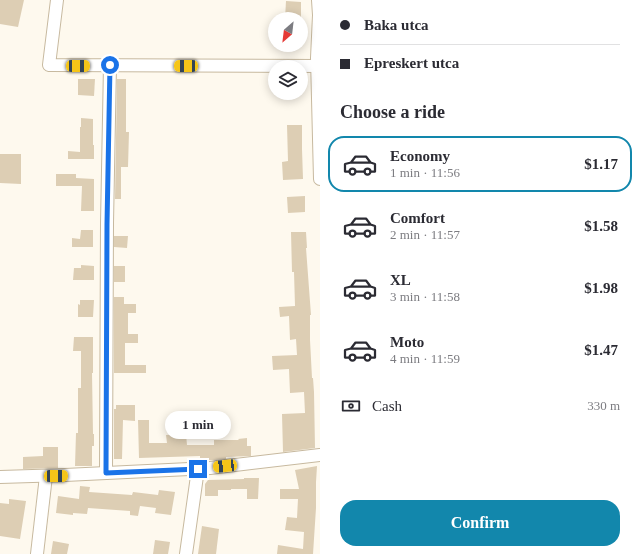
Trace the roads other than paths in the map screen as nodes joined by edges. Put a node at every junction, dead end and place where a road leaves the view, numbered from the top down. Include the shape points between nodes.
1 (57, 0) edge
2 (318, 0) edge
3 (110, 65) junction
4 (318, 66) edge
5 (320, 179) edge
6 (320, 455) edge
7 (198, 469) junction
8 (106, 473) junction
9 (46, 476) junction
10 (0, 477) edge
11 (37, 554) edge
12 (186, 554) edge

1 - 3 street via 49,65
2 - 4 street
3 - 4 street
3 - 8 street
4 - 5 street
6 - 7 street
7 - 8 street
7 - 12 street
8 - 9 street
9 - 10 street
9 - 11 street

